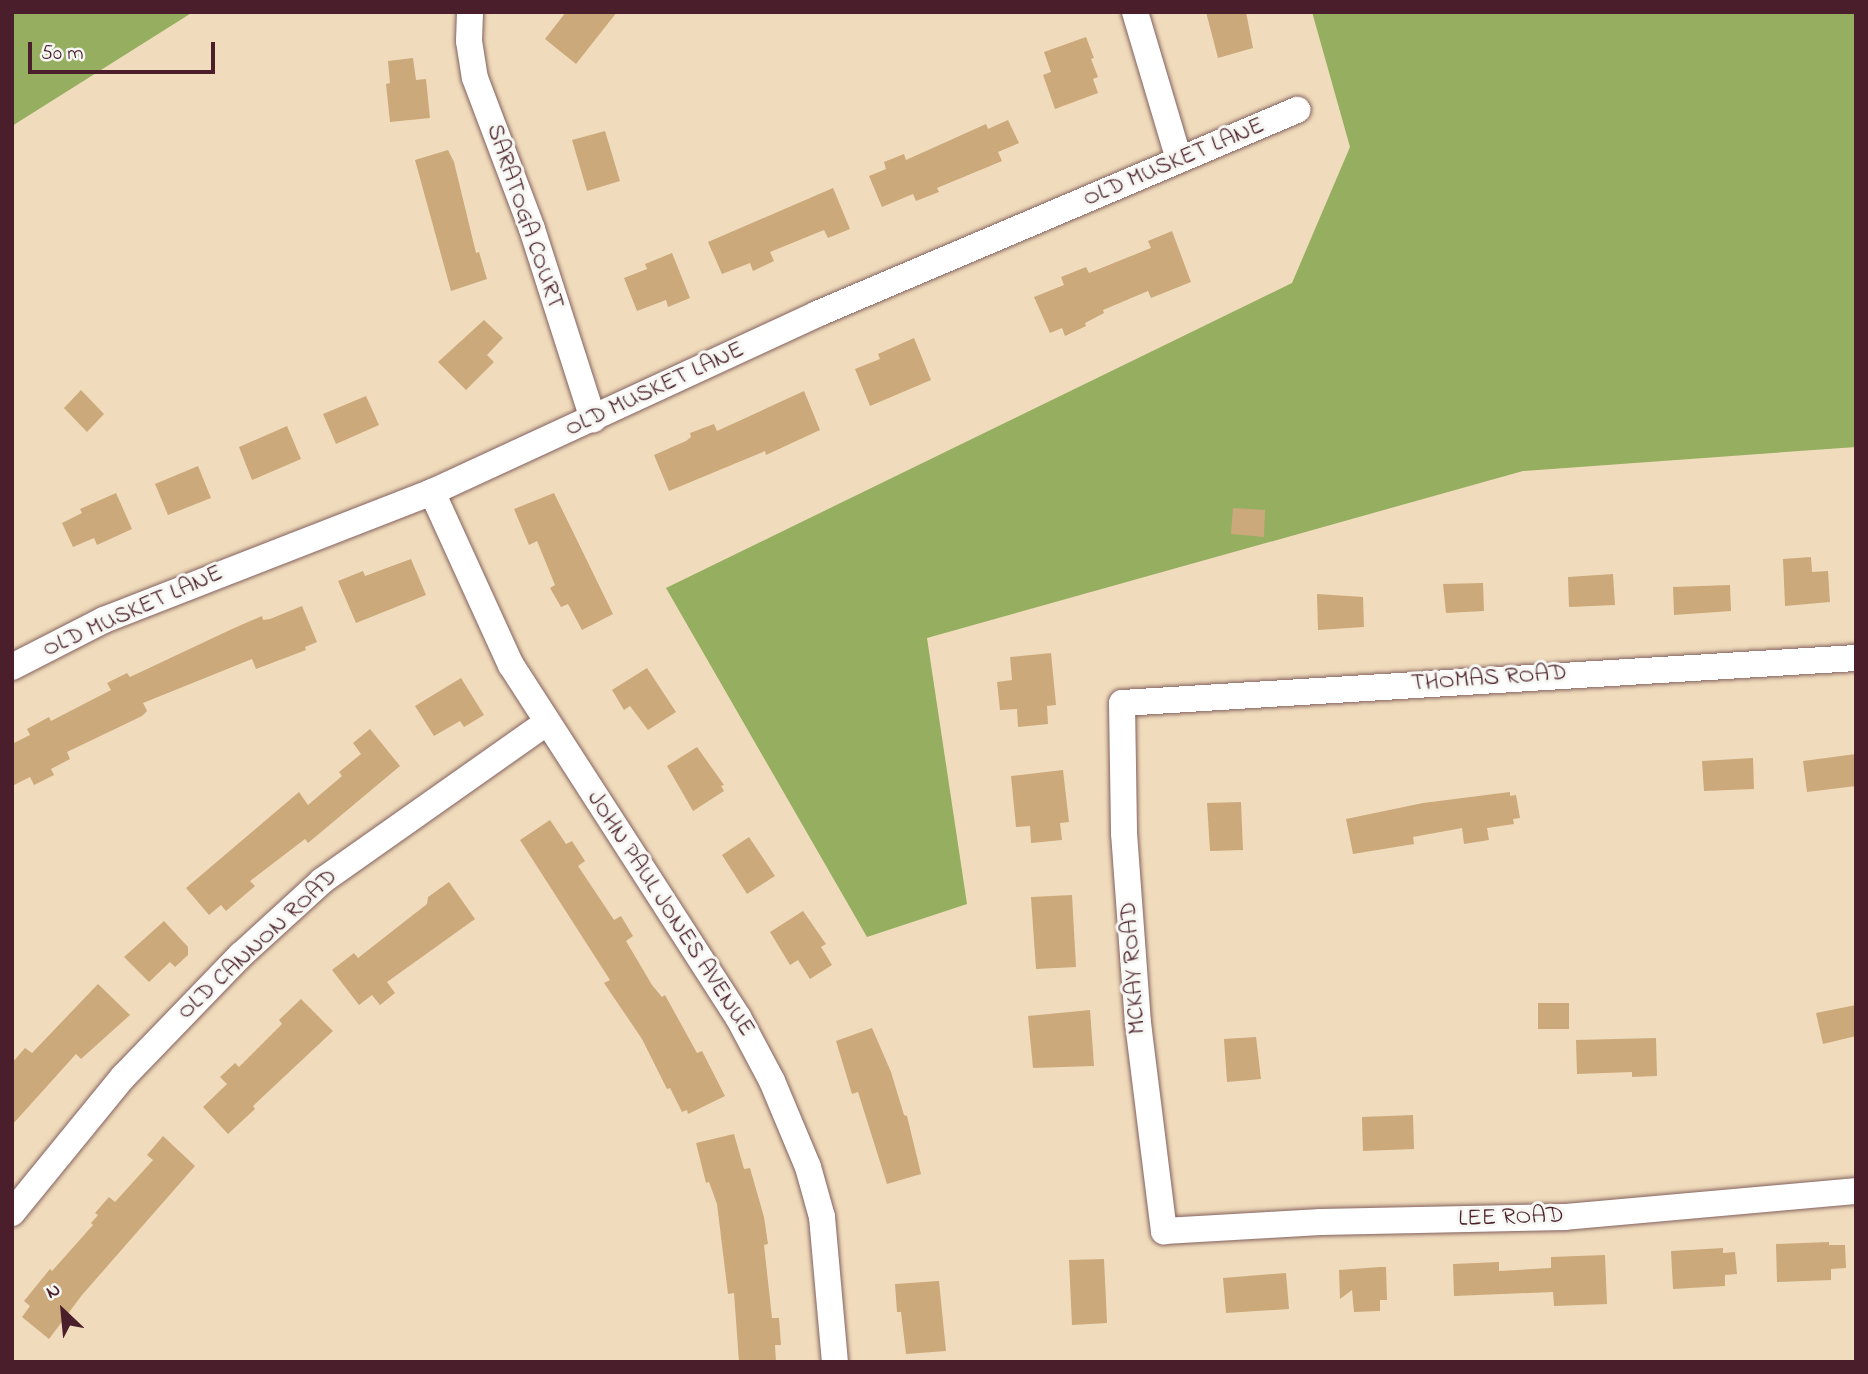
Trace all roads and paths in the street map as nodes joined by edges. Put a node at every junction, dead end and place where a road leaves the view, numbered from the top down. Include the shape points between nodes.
1 (470, 12) edge
2 (1135, 12) edge
3 (1297, 110) dead end
4 (1179, 160) junction
5 (593, 419) junction
6 (432, 492) junction
7 (1856, 658) edge
8 (12, 667) edge
9 (1122, 703) joint
10 (547, 723) junction
11 (1856, 1191) edge
12 (12, 1213) edge
13 (1164, 1231) joint
14 (835, 1362) edge

1 - 5 street, SARATOGA COURT via 468,41 475,78 532,229
2 - 4 street
3 - 4 street, OLD MUSKET LANE
4 - 5 street, OLD MUSKET LANE via 817,314
5 - 6 street, OLD MUSKET LANE
6 - 8 street, OLD MUSKET LANE via 104,620
6 - 10 street, JOHN PAUL JONES AVENUE via 512,665
7 - 9 street, THOMAS ROAD
9 - 13 street, MCKAY ROAD via 1138,1023
10 - 12 street, OLD CANNON ROAD via 322,881 281,918 122,1077
10 - 14 street, JOHN PAUL JONES AVENUE via 738,1017 772,1081 808,1167 822,1217
11 - 13 street, LEE ROAD via 1565,1217 1321,1222

